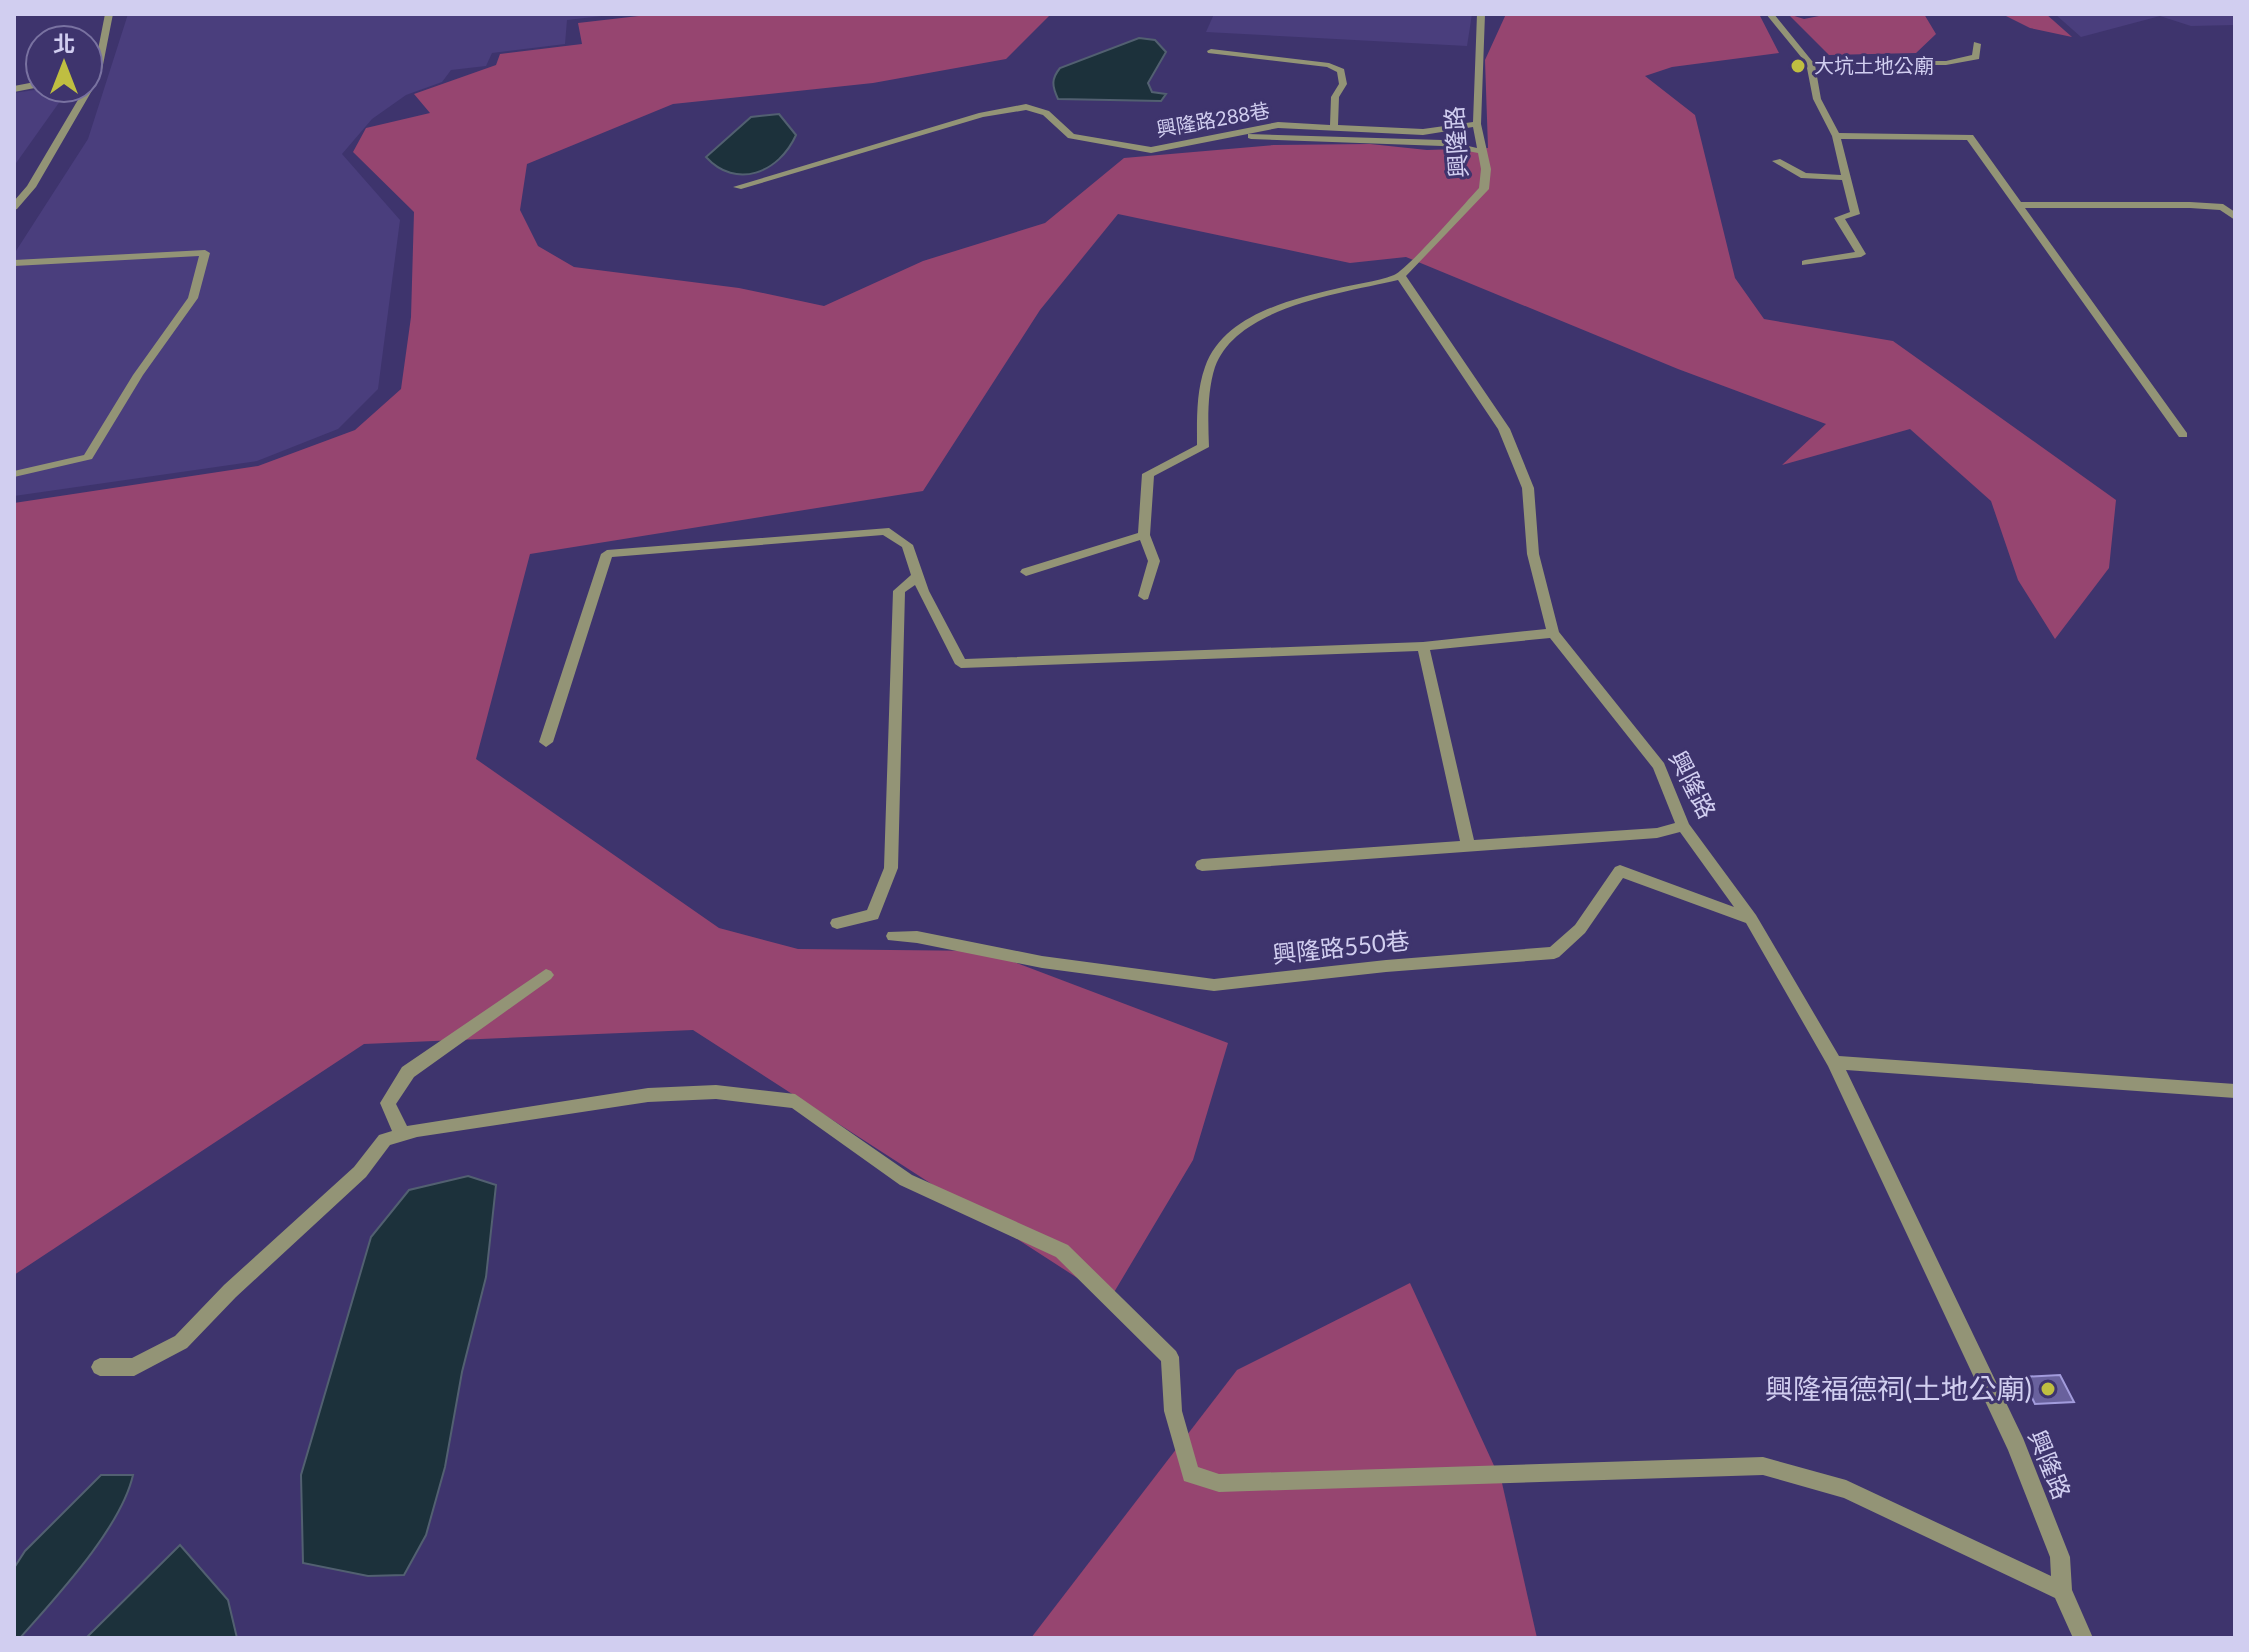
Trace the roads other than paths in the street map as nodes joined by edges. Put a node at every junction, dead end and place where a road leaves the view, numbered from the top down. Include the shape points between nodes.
1 (1481, 14) edge
2 (1770, 14) edge
3 (1977, 44) dead end
4 (1211, 51) dead end
5 (1810, 63) junction
6 (77, 104) edge
7 (1477, 124) junction
8 (1334, 129) junction
9 (1232, 135) junction
10 (1836, 136) junction
11 (1481, 151) junction
12 (1777, 161) dead end
13 (1848, 178) junction
14 (738, 187) dead end
15 (2021, 205) junction
16 (14, 207) edge
17 (2235, 217) edge
18 (14, 263) edge
19 (1805, 263) dead end
20 (1401, 276) junction
21 (2183, 435) dead end
22 (14, 474) edge
23 (1144, 535) junction
24 (1026, 572) dead end
25 (918, 576) junction
26 (1144, 596) dead end
27 (1553, 633) junction
28 (1423, 646) junction
29 (546, 742) dead end
30 (1683, 826) junction
31 (1468, 844) junction
32 (1202, 865) dead end
33 (1751, 919) junction
34 (837, 923) dead end
35 (893, 936) dead end
36 (546, 975) dead end
37 (1834, 1062) junction
38 (2235, 1091) edge
39 (402, 1134) junction
40 (100, 1367) dead end
41 (2062, 1591) junction
42 (2083, 1638) edge

1 - 7 street, 興隆路
2 - 5 street
3 - 5 street via 1976,57 1946,63
4 - 8 street via 1329,65 1341,71
5 - 10 street via 1817,99
6 - 16 street via 31,187
7 - 8 street, 興隆路288巷 via 1423,132
7 - 11 street, 興隆路
8 - 9 street, 興隆路288巷 via 1278,125
9 - 11 street via 1442,143
9 - 14 street, 興隆路288巷 via 1151,150 1071,136 1046,113 1026,107 982,115
10 - 13 street
10 - 15 street via 1970,137
11 - 20 street, 興隆路 via 1484,189
12 - 13 street via 1804,176
13 - 19 street via 1855,214 1839,218 1861,254
15 - 17 street via 2190,205 2223,207
15 - 21 street
18 - 22 street via 205,253 193,298 88,457
20 - 23 street via 1278,309 1235,330 1214,357 1204,398 1203,447 1148,474
20 - 27 street, 興隆路 via 1504,429 1528,488 1533,554
23 - 24 street
23 - 26 street via 1154,561
25 - 28 street via 961,664
25 - 29 street via 907,545 885,531 607,554
25 - 34 street via 899,591 891,868 873,915
27 - 28 street
27 - 30 street, 興隆路 via 1659,766
28 - 31 street
30 - 31 street via 1657,833
30 - 33 street, 興隆路
31 - 32 street
33 - 35 street, 興隆路550巷 via 1620,871 1580,929 1554,953 1214,985
33 - 37 street, 興隆路
36 - 39 street via 408,1072 388,1103
37 - 38 street
37 - 41 street, 興隆路 via 2016,1445 2060,1557
39 - 40 street via 385,1140 360,1172 181,1342 134,1367
39 - 41 street via 648,1095 716,1092 795,1101 906,1180 1062,1251 1118,1303 1170,1357 1173,1411 1191,1474 1219,1483 1763,1466 1846,1489
41 - 42 street, 興隆路

